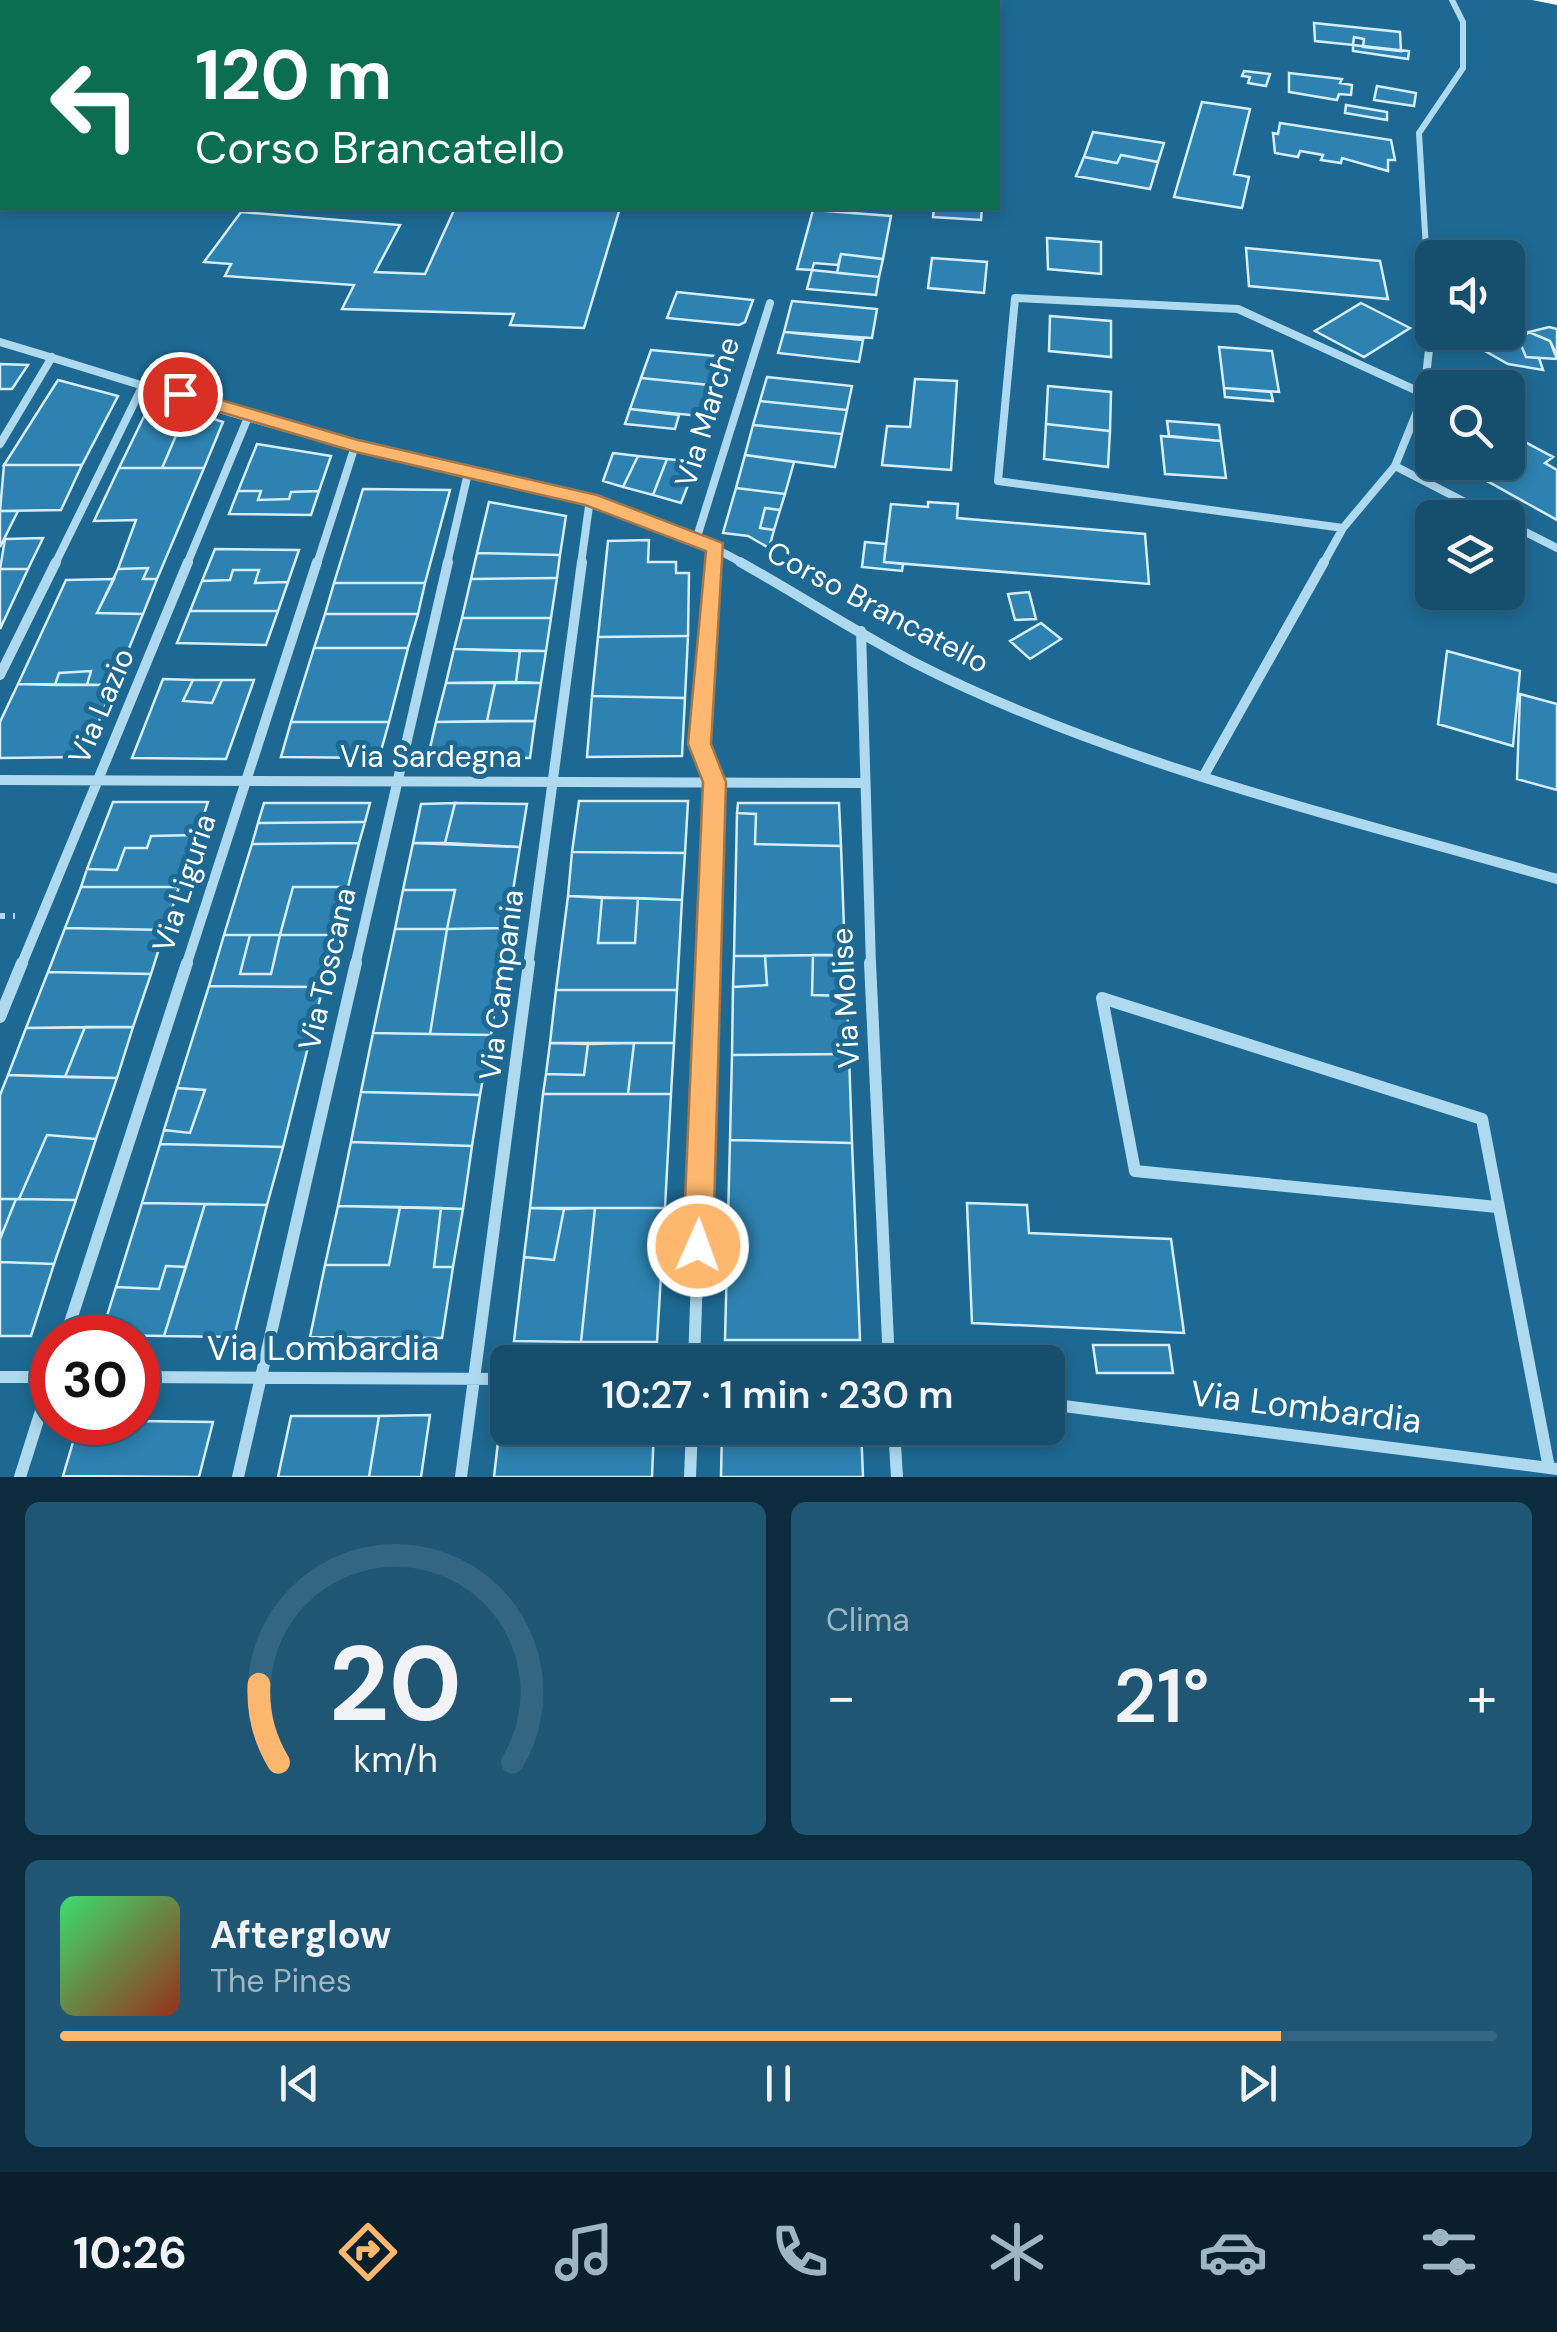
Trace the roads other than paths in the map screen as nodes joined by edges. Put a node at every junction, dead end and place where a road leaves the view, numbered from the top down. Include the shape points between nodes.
1 (1452, 0) edge
2 (1538, 0) edge
3 (1557, 1) edge
4 (770, 303) dead end
5 (0, 342) edge
6 (52, 357) junction
7 (1427, 370) edge
8 (144, 383) junction
9 (1415, 390) edge
10 (249, 415) junction
11 (1415, 416) edge
12 (0, 444) edge
13 (356, 446) junction
14 (1394, 466) junction
15 (468, 473) junction
16 (590, 499) junction
17 (1461, 500) edge
18 (1343, 528) junction
19 (1525, 532) edge
20 (698, 537) junction
21 (716, 548) junction
22 (1557, 548) edge
23 (861, 631) junction
24 (0, 675) edge
25 (1203, 777) junction
26 (0, 780) edge
27 (97, 780) junction
28 (246, 781) junction
29 (395, 782) junction
30 (553, 782) junction
31 (715, 782) junction
32 (862, 783) junction
33 (1557, 879) edge
34 (0, 1017) edge
35 (1497, 1207) junction
36 (72, 1315) edge
37 (695, 1345) edge
38 (889, 1345) edge
39 (0, 1377) edge
40 (30, 1377) edge
41 (160, 1377) edge
42 (261, 1378) junction
43 (474, 1378) junction
44 (490, 1378) edge
45 (1065, 1406) edge
46 (30, 1445) edge
47 (691, 1445) edge
48 (895, 1445) edge
49 (1553, 1468) edge
50 (20, 1477) edge
51 (238, 1477) edge
52 (461, 1477) edge
53 (690, 1477) edge
54 (897, 1477) edge

1 - 7 street via 1463,22 1463,68 1419,133 1431,332
2 - 3 main road
4 - 20 street, Via Marche
5 - 6 street, Corso Brancatello
6 - 8 street, Corso Brancatello
6 - 12 street
8 - 10 street, Corso Brancatello
8 - 24 street
9 - 18 street via 1238,309 1015,298 998,481
10 - 13 street, Corso Brancatello
10 - 27 street, Via Lazio
11 - 14 street
13 - 15 street, Corso Brancatello
13 - 28 street, Via Liguria
14 - 17 street
14 - 18 street
15 - 16 street, Corso Brancatello
15 - 29 street, Via Toscana
16 - 20 street, Corso Brancatello
16 - 30 street, Via Campania
18 - 25 street
19 - 22 street
20 - 21 street, Corso Brancatello
21 - 23 street, Corso Brancatello
21 - 31 street via 700,744
23 - 25 street, Corso Brancatello via 1021,709
23 - 32 street, Via Molise
25 - 33 street, Corso Brancatello
26 - 27 street, Via Sardegna
27 - 28 street, Via Sardegna
27 - 34 street, Via Lazio
28 - 29 street, Via Sardegna
28 - 36 street, Via Liguria
29 - 30 street, Via Sardegna
29 - 42 street, Via Toscana
30 - 31 street, Via Sardegna
30 - 43 street, Via Campania
31 - 32 street, Via Sardegna
31 - 37 street
32 - 38 street, Via Molise
35 - 35 street via 1482,1120 1102,998 1136,1171
35 - 49 street
39 - 40 street
41 - 42 street, Via Lombardia
42 - 43 street, Via Lombardia
42 - 51 street, Via Toscana
43 - 44 street, Via Lombardia
43 - 52 street, Via Campania
45 - 49 street, Via Lombardia
46 - 50 street
47 - 53 street
48 - 54 street

